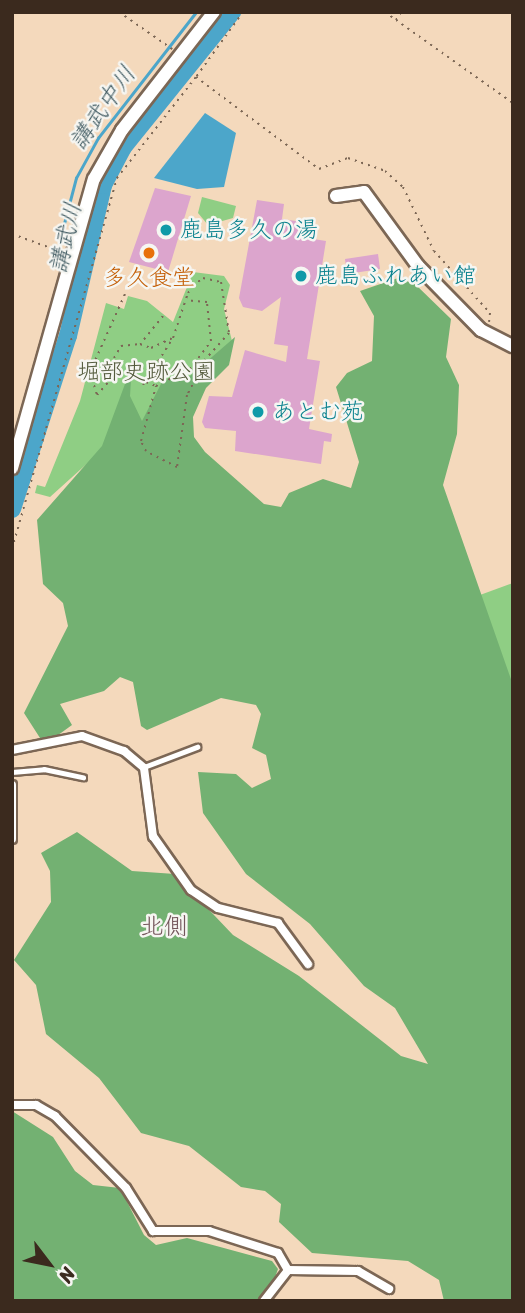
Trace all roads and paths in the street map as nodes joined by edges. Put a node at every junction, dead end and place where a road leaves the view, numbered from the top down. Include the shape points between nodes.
1 (119, 12) edge
2 (214, 12) edge
3 (243, 12) edge
4 (385, 12) edge
5 (401, 12) edge
6 (396, 20) junction
7 (181, 56) junction
8 (196, 76) junction
9 (513, 103) edge
10 (336, 196) dead end
11 (12, 234) edge
12 (73, 256) junction
13 (125, 294) dead end
14 (186, 300) junction
15 (163, 316) dead end
16 (481, 330) junction
17 (173, 338) junction
18 (140, 344) junction
19 (513, 346) edge
20 (204, 349) junction
21 (210, 355) junction
22 (156, 386) junction
23 (12, 468) edge
24 (12, 549) edge
25 (197, 747) dead end
26 (12, 750) edge
27 (144, 768) junction
28 (12, 772) edge
29 (83, 777) dead end
30 (12, 785) edge
31 (12, 839) edge
32 (308, 964) dead end
33 (12, 1105) edge
34 (288, 1270) junction
35 (389, 1289) dead end
36 (264, 1301) edge

1 - 7 path
2 - 7 main road
3 - 8 path
4 - 6 path
5 - 6 path
6 - 9 path
7 - 12 main road via 105,157
8 - 16 path via 319,169 348,158 385,171 403,187 434,251 490,313
8 - 24 path via 117,178
10 - 16 main road via 364,192 418,266
11 - 12 path
12 - 23 main road
13 - 18 path via 90,372 97,395 119,370 117,349 132,341
14 - 17 path
14 - 20 path via 207,302 212,313
14 - 21 path via 199,281 221,282 229,333
15 - 18 path
16 - 19 main road
17 - 18 path via 151,348
17 - 22 path via 143,380
20 - 21 path
20 - 22 path via 190,369
21 - 22 path via 180,419 177,467 146,451 141,441
25 - 27 lane
26 - 27 street via 82,736 113,744
27 - 32 street via 149,827 191,890 218,908 278,923
28 - 29 lane via 44,769
30 - 31 street
33 - 34 street via 36,1105 55,1116 126,1188 153,1231 209,1231 278,1253
34 - 35 street via 340,1268 366,1273
34 - 36 street

